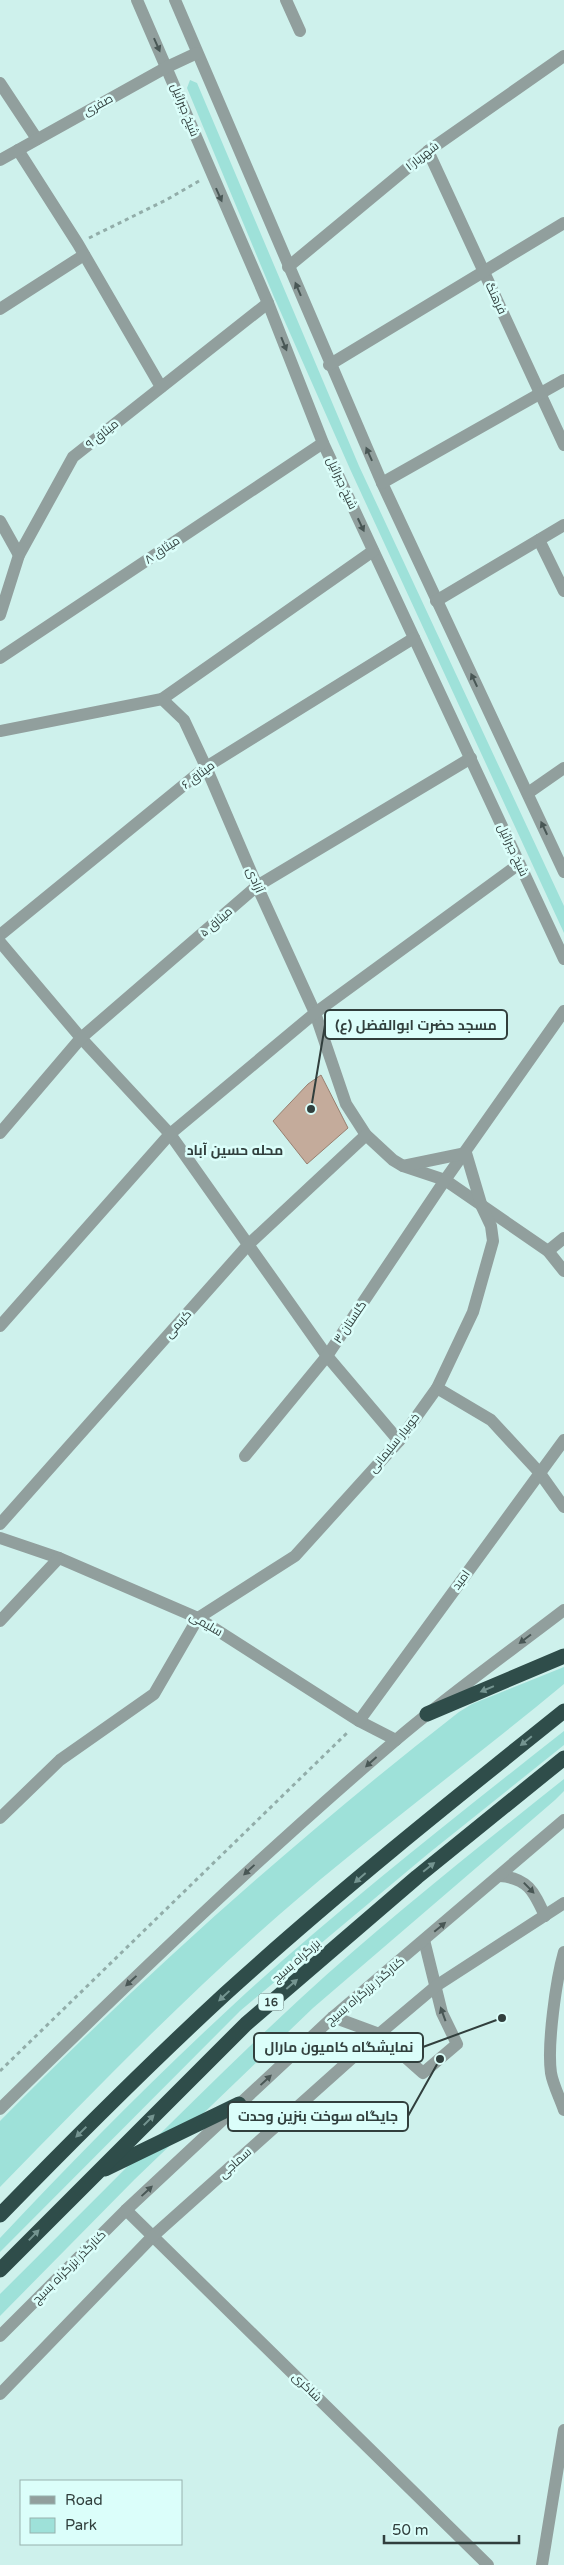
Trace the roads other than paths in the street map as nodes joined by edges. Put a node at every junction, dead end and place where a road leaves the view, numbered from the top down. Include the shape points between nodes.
1 (137, 0) edge
2 (175, 0) edge
3 (286, 0) edge
4 (300, 31) dead end
5 (197, 53) junction
6 (564, 56) edge
7 (167, 67) junction
8 (0, 83) edge
9 (37, 139) junction
10 (18, 150) junction
11 (428, 151) junction
12 (0, 160) edge
13 (564, 223) edge
14 (81, 250) junction
15 (288, 267) junction
16 (483, 270) junction
17 (268, 303) junction
18 (0, 309) edge
19 (330, 365) junction
20 (564, 380) edge
21 (161, 386) junction
22 (540, 394) junction
23 (323, 443) junction
24 (564, 444) edge
25 (382, 483) junction
26 (0, 521) edge
27 (564, 525) edge
28 (539, 540) junction
29 (373, 550) junction
30 (19, 555) junction
31 (564, 591) edge
32 (436, 600) junction
33 (0, 614) edge
34 (414, 638) junction
35 (0, 658) edge
36 (162, 699) junction
37 (0, 731) edge
38 (471, 758) junction
39 (206, 767) junction
40 (564, 768) edge
41 (528, 793) junction
42 (519, 864) junction
43 (564, 872) edge
44 (257, 886) junction
45 (0, 935) edge
46 (0, 942) edge
47 (564, 959) edge
48 (564, 1011) edge
49 (315, 1013) junction
50 (81, 1038) junction
51 (0, 1133) edge
52 (170, 1134) junction
53 (366, 1135) junction
54 (466, 1153) junction
55 (403, 1166) junction
56 (445, 1180) junction
57 (482, 1207) junction
58 (564, 1238) edge
59 (248, 1245) junction
60 (548, 1251) junction
61 (564, 1271) edge
62 (0, 1326) edge
63 (327, 1356) junction
64 (437, 1388) junction
65 (564, 1440) edge
66 (399, 1441) junction
67 (245, 1456) dead end
68 (539, 1472) junction
69 (564, 1507) edge
70 (0, 1524) edge
71 (0, 1538) edge
72 (59, 1558) junction
73 (564, 1610) edge
74 (198, 1618) junction
75 (0, 1621) edge
76 (564, 1656) edge
77 (564, 1711) edge
78 (427, 1714) junction
79 (359, 1721) junction
80 (396, 1740) junction
81 (564, 1758) edge
82 (0, 1818) edge
83 (564, 1820) edge
84 (500, 1876) junction
85 (564, 1903) edge
86 (545, 1916) junction
87 (424, 1940) junction
88 (564, 1952) edge
89 (436, 1986) junction
90 (333, 2017) junction
91 (379, 2034) junction
92 (239, 2104) junction
93 (0, 2109) edge
94 (564, 2110) edge
95 (93, 2175) junction
96 (126, 2210) junction
97 (0, 2215) edge
98 (153, 2236) junction
99 (0, 2270) edge
100 (0, 2336) edge
101 (0, 2394) edge
102 (564, 2430) edge
103 (488, 2565) edge
104 (542, 2565) edge

1 -> 7 street, شیخ جبرائیل
2 - 5 street
3 - 4 street
5 - 7 street, صفری
5 - 15 street
6 - 11 street, شهریار ۱
7 - 9 street, صفری
7 -> 17 street, شیخ جبرائیل via 210,174
8 - 9 street
9 - 10 street, صفری
10 - 12 street, صفری
10 - 14 street
11 - 15 street, شهریار ۱
11 - 16 street, فرهنگ
13 - 16 street
14 - 18 street
14 - 21 street
19 -> 15 street
16 - 19 street
16 - 22 street, فرهنگ
17 - 21 street, میثاق ۹
17 -> 23 street, شیخ جبرائیل
25 -> 19 street
20 - 22 street
21 - 30 street, میثاق ۹ via 73,457
22 - 24 street, فرهنگ
22 - 25 street
23 -> 29 street, شیخ جبرائیل
23 - 35 street, میثاق ۸
25 - 32 street
26 - 30 street
27 - 28 street
28 - 31 street
28 - 32 street
29 - 34 street, شیخ جبرائیل
29 - 36 street
30 - 33 street, میثاق ۹
41 -> 32 street
34 - 38 street, شیخ جبرائیل
34 - 39 street, میثاق ۶
36 - 37 street
36 - 39 street, آزادی via 184,720
38 - 42 street, شیخ جبرائیل
38 - 44 street, میثاق ۵
39 - 44 street, آزادی
39 - 45 street, میثاق ۶
40 - 41 street
43 -> 41 street
42 - 47 street, شیخ جبرائیل
42 - 49 street
44 - 49 street, آزادی
44 - 50 street, میثاق ۵
46 - 50 street
48 - 54 street
49 - 52 street
49 - 53 street, آزادی via 346,1104
50 - 51 street, میثاق ۵
50 - 52 street
52 - 59 street
52 - 62 street
53 - 55 street, آزادی
53 - 59 street, کریمی
54 - 55 street
54 - 56 street
54 - 57 street, خوبیار سلیمانی
55 - 56 street, آزادی
56 - 57 street, آزادی
56 - 63 street, گلستان ۳
57 - 60 street, آزادی
57 - 64 street, خوبیار سلیمانی via 491,1226 493,1242 488,1264 473,1312
58 - 60 street
59 - 63 street
59 - 70 street, کریمی
60 - 61 street, آزادی
63 - 66 street
63 - 67 street, گلستان ۳
64 - 66 street, خوبیار سلیمانی
64 - 68 street via 491,1420
65 - 68 street, امید
66 - 74 street, خوبیار سلیمانی via 294,1556
68 - 69 street
68 - 79 street, امید
71 - 72 street, سلیمی
72 - 74 street, سلیمی
72 - 75 street
73 -> 78 street
74 - 79 street, سلیمی
74 - 82 street via 154,1694 60,1760
76 -> 78 highway
77 -> 97 highway, بزرگراه بسیج via 395,1847 226,1994 71,2142
78 - 80 street
79 - 80 street, سلیمی
80 -> 93 street via 244,1874
95 -> 81 highway, بزرگراه بسیج / 16 via 246,2024 417,1876
83 - 84 street, کنارگذر بزرگراه بسیج
84 -> 86 street via 514,1877 527,1884
87 -> 84 street, کنارگذر بزرگراه بسیج
85 - 86 street, سماجی
86 - 89 street, سماجی
87 - 89 street
87 - 90 street, کنارگذر بزرگراه بسیج
88 - 94 street via 552,2029 551,2073
89 - 91 street, سماجی
91 -> 89 street via 422,2073 457,2044 442,2013
90 - 91 street
92 -> 90 street, کنارگذر بزرگراه بسیج
91 - 98 street, سماجی
92 - 95 highway
96 -> 92 street, کنارگذر بزرگراه بسیج
99 -> 95 highway, بزرگراه بسیج / 16
96 - 98 street, شاکری
96 - 100 street, کنارگذر بزرگراه بسیج
98 - 101 street, سماجی
98 - 103 street, شاکری
102 - 104 street

